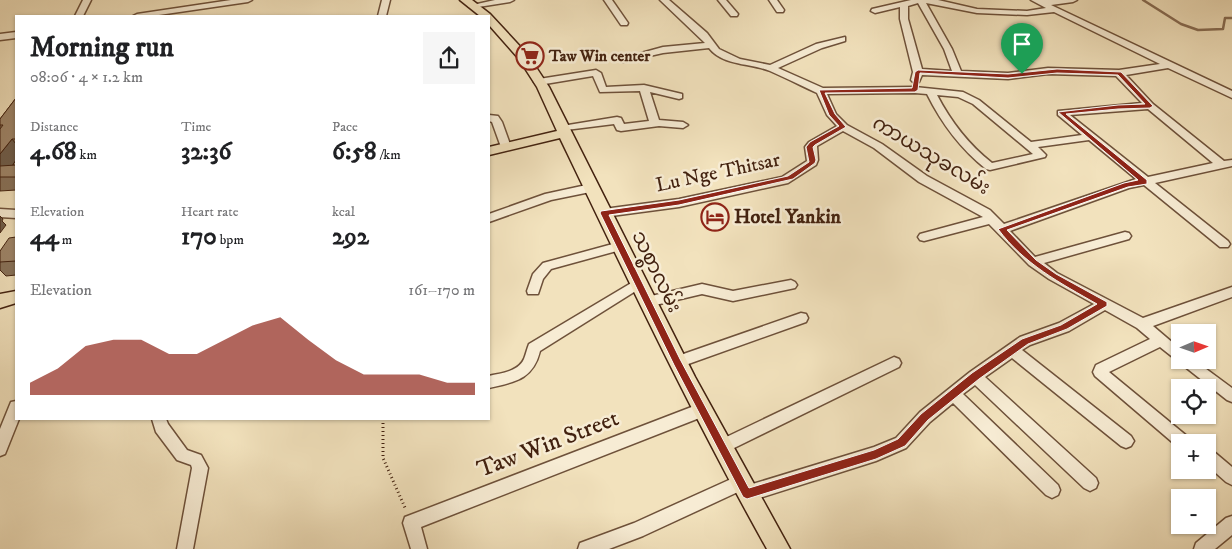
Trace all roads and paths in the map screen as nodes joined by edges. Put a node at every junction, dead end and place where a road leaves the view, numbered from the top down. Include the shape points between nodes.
1 (87, 0) edge
2 (248, 0) edge
3 (386, 0) edge
4 (510, 0) edge
5 (608, 0) edge
6 (664, 0) edge
7 (722, 0) edge
8 (773, 0) edge
9 (920, 0) edge
10 (1073, 0) edge
11 (1038, 1) edge
12 (468, 3) edge
13 (904, 4) junction
14 (184, 8) edge
15 (780, 10) dead end
16 (1054, 10) junction
17 (876, 11) dead end
18 (734, 14) dead end
19 (79, 15) edge
20 (143, 15) edge
21 (382, 15) edge
22 (483, 15) edge
23 (490, 21) edge
24 (624, 23) dead end
25 (15, 35) edge
26 (0, 37) edge
27 (842, 39) dead end
28 (710, 45) junction
29 (626, 60) dead end
30 (1168, 65) junction
31 (771, 68) junction
32 (918, 72) junction
33 (1119, 73) junction
34 (958, 74) junction
35 (539, 82) junction
36 (644, 88) junction
37 (915, 90) junction
38 (821, 91) junction
39 (930, 91) junction
40 (1231, 94) edge
41 (679, 96) dead end
42 (1150, 106) junction
43 (490, 118) edge
44 (655, 123) junction
45 (682, 125) dead end
46 (843, 127) junction
47 (563, 131) junction
48 (1090, 137) junction
49 (1030, 146) junction
50 (506, 147) junction
51 (490, 151) edge
52 (1227, 164) edge
53 (1144, 182) junction
54 (591, 188) junction
55 (0, 213) edge
56 (604, 213) junction
57 (15, 214) edge
58 (490, 218) edge
59 (992, 219) junction
60 (1002, 229) junction
61 (1124, 236) dead end
62 (924, 237) dead end
63 (1224, 244) dead end
64 (620, 246) junction
65 (1033, 262) junction
66 (638, 284) junction
67 (792, 285) dead end
68 (533, 291) dead end
69 (1232, 292) edge
70 (647, 302) junction
71 (1104, 304) junction
72 (801, 318) dead end
73 (1142, 324) junction
74 (1160, 341) junction
75 (1012, 350) junction
76 (1171, 350) edge
77 (677, 362) junction
78 (894, 364) dead end
79 (1196, 369) edge
80 (975, 376) junction
81 (490, 382) edge
82 (953, 394) junction
83 (1232, 396) edge
84 (15, 410) edge
85 (702, 410) junction
86 (159, 420) edge
87 (383, 420) edge
88 (1174, 434) edge
89 (1126, 441) dead end
90 (721, 447) junction
91 (0, 449) edge
92 (1216, 463) edge
93 (1232, 477) edge
94 (1090, 483) dead end
95 (744, 488) junction
96 (1052, 490) dead end
97 (412, 523) junction
98 (1232, 524) edge
99 (185, 549) edge
100 (419, 549) edge
101 (586, 549) edge
102 (779, 549) edge
103 (1202, 549) edge

1 - 19 street
2 - 14 street
3 - 21 street
4 - 12 street
5 - 24 street
6 - 28 street via 704,35
7 - 18 street
8 - 15 street
9 - 13 street
9 - 16 street via 977,11 1027,13
9 - 34 street via 948,49
10 - 11 street
11 - 16 street
12 - 22 main road, သစ္စာလမ်း
13 - 17 street
13 - 32 street via 904,19
14 - 20 street
16 - 30 street
23 - 35 main road, သစ္စာလမ်း via 524,58
25 - 26 street
27 - 31 street
28 - 29 street via 664,50
28 - 31 street via 737,62
30 - 33 street
30 - 40 street
31 - 38 street
32 - 34 street
32 - 37 street
33 - 34 street
33 - 42 street
35 - 36 street via 596,73 603,90
35 - 47 main road, သစ္စာလမ်း
36 - 41 street
36 - 44 street
37 - 38 street
37 - 39 street
38 - 46 street, ကာယသုခလမ်း via 832,115
39 - 49 street via 960,94 976,102
39 - 49 street via 958,139 990,167 1041,155
42 - 48 street via 1061,112
42 - 52 street
43 - 50 street via 497,122
44 - 45 street
44 - 47 street via 621,128 617,120
46 - 56 street, Lu Nge Thitsar via 813,144 810,147 812,163 790,178 679,203
46 - 59 street, ကာယသုခလမ်း
47 - 50 main road
47 - 54 main road, သစ္စာလမ်း
48 - 49 street
48 - 53 street
50 - 51 main road
52 - 53 street
53 - 60 street
53 - 63 street
54 - 56 main road, သစ္စာလမ်း
54 - 58 street via 550,197
55 - 57 street
56 - 64 main road, သစ္စာလမ်း
59 - 60 street, ကာယသုခလမ်း
59 - 62 street
60 - 65 street, ကာယသုခလမ်း
61 - 65 street
64 - 66 main road, သစ္စာလမ်း
64 - 68 street via 548,266 537,277
65 - 71 street, ကာယသုခလမ်း
66 - 70 main road, သစ္စာလမ်း
66 - 81 street via 534,348 531,364 525,371
67 - 70 street via 733,296 702,289
69 - 73 street
70 - 77 main road, သစ္စာလမ်း
71 - 73 street, ကာယသုခလမ်း
71 - 75 street via 1064,327 1025,341
72 - 77 street
73 - 74 street, ကာယသုခလမ်း
74 - 76 street, ကာယသုခလမ်း
74 - 88 street via 1100,372
75 - 80 street
75 - 89 street
77 - 85 main road, သစ္စာလမ်း
78 - 90 street
79 - 83 street
80 - 82 street
80 - 94 street
82 - 95 street via 924,417 901,442 876,454
82 - 96 street
84 - 91 street
85 - 90 main road, သစ္စာလမ်း
85 - 97 street, Taw Win Street
86 - 99 street via 182,455 196,460 200,468
87 - 97 path via 383,458
90 - 95 main road, သစ္စာလမ်း
92 - 93 street
95 - 101 street
95 - 102 main road, သစ္စာလမ်း
97 - 100 street
98 - 103 street

